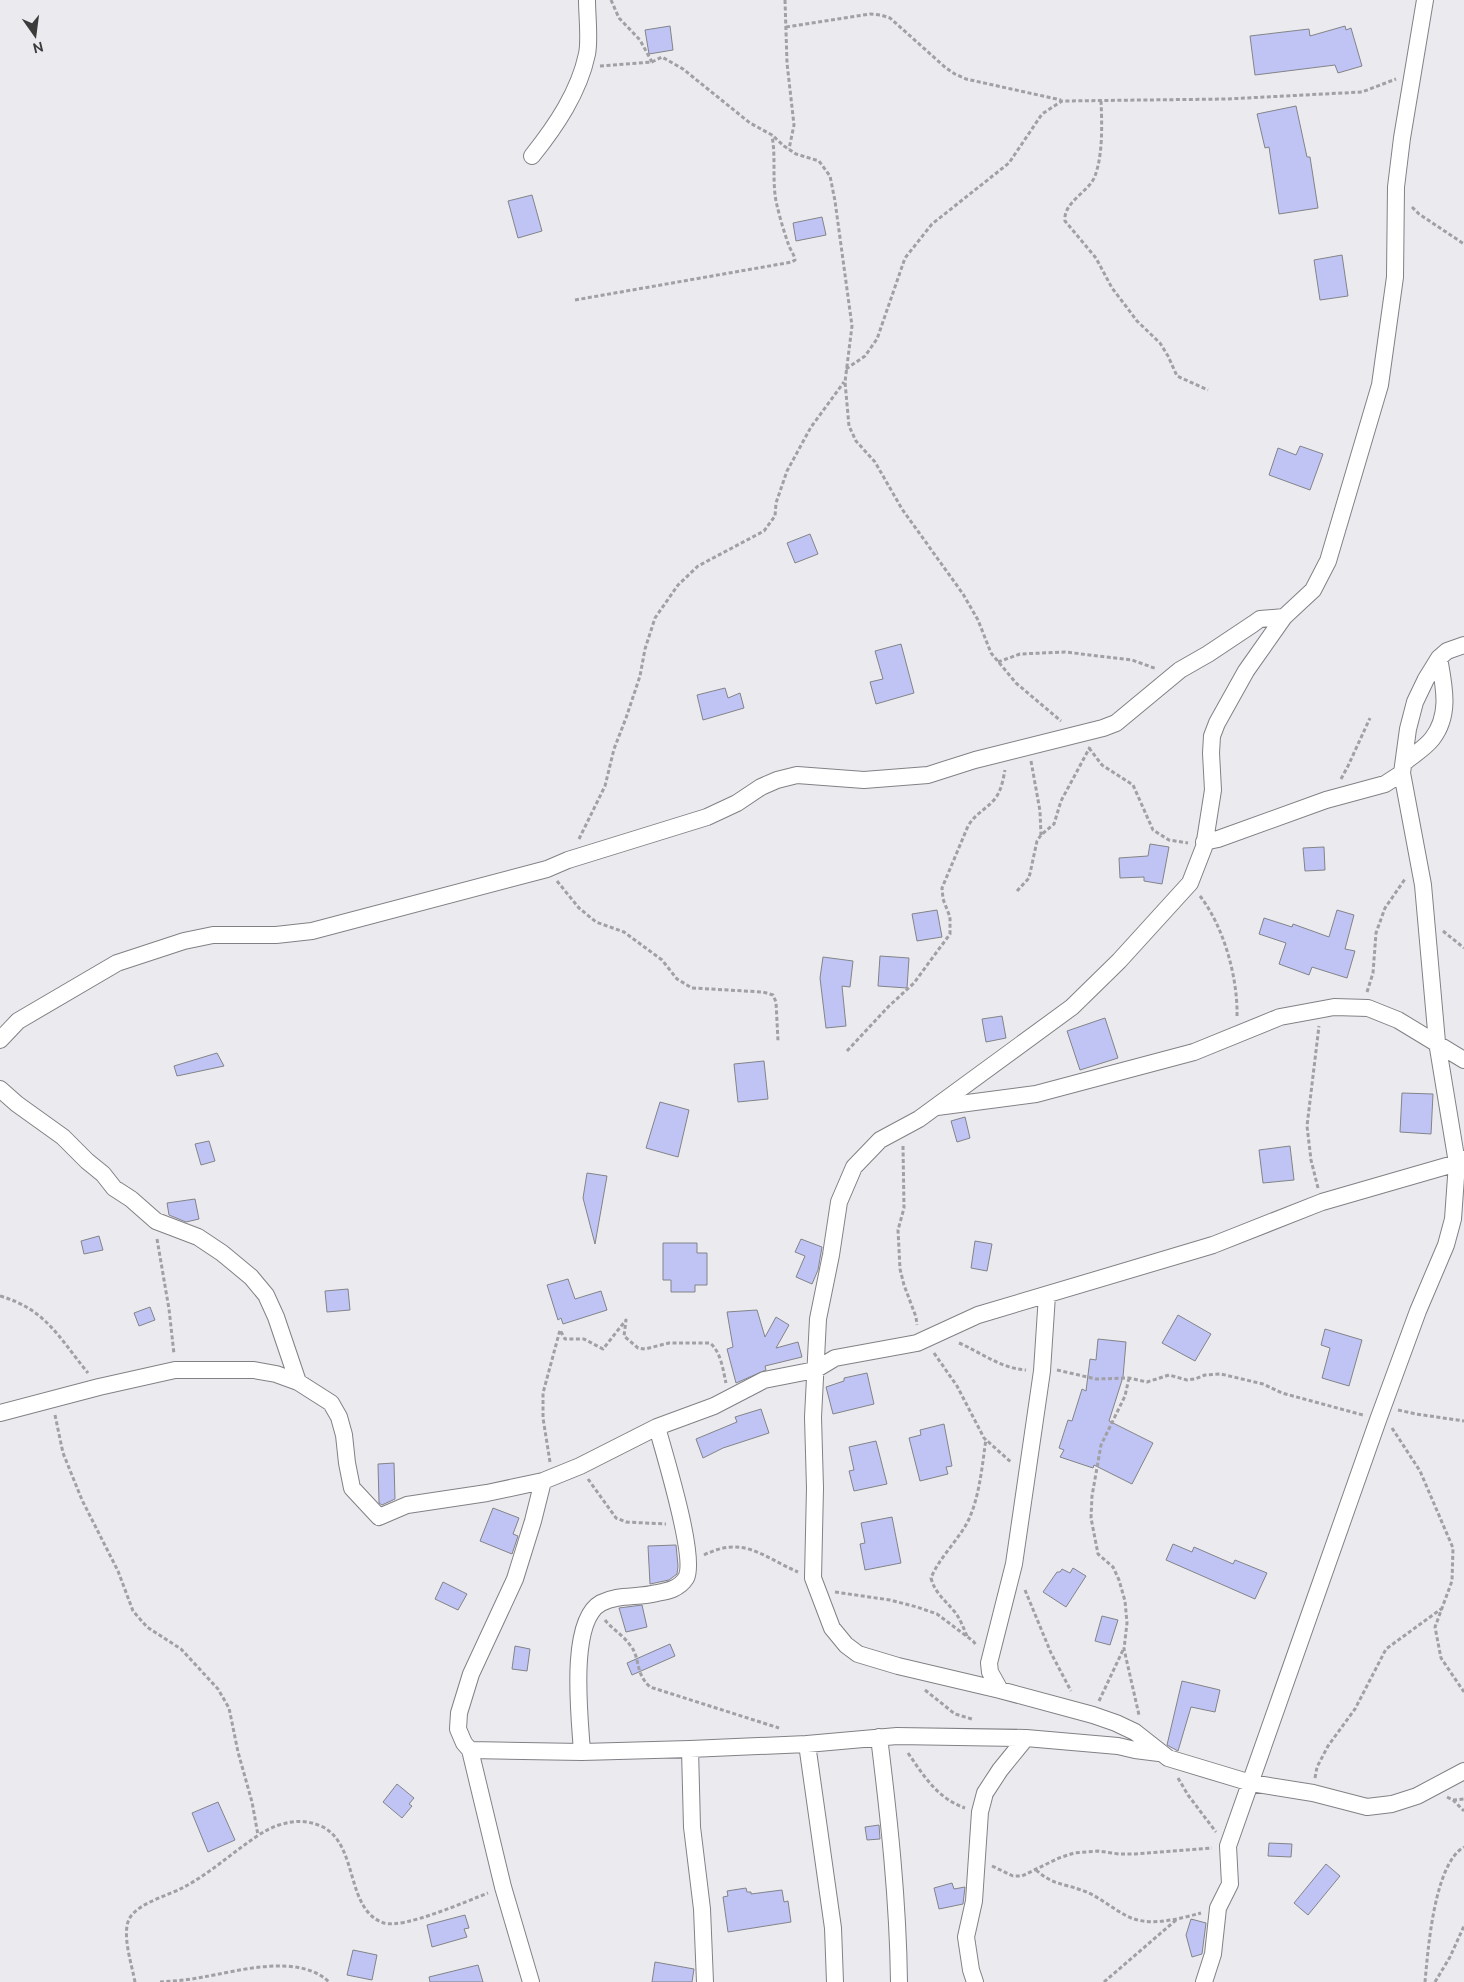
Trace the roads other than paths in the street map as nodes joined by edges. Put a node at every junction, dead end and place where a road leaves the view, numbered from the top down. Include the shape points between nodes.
1 (587, 0) edge
2 (1425, 0) edge
3 (532, 156) dead end
4 (1284, 617) junction
5 (1464, 645) edge
6 (1440, 658) junction
7 (1404, 767) junction
8 (1204, 844) junction
9 (0, 1040) edge
10 (1437, 1042) junction
11 (1464, 1060) edge
12 (0, 1088) edge
13 (935, 1108) junction
14 (1461, 1161) edge
15 (1047, 1295) junction
16 (815, 1370) junction
17 (298, 1382) junction
18 (0, 1414) edge
19 (657, 1427) junction
20 (548, 1479) junction
21 (1000, 1690) junction
22 (879, 1737) junction
23 (1026, 1738) junction
24 (807, 1744) junction
25 (470, 1750) junction
26 (690, 1750) junction
27 (1159, 1751) junction
28 (582, 1752) junction
29 (1464, 1771) edge
30 (1252, 1783) junction
31 (531, 1982) edge
32 (705, 1982) edge
33 (835, 1982) edge
34 (899, 1982) edge
35 (975, 1982) edge
36 (1204, 1982) edge

1 - 3 street via 587,54 574,92 552,131
2 - 4 street via 1396,186 1395,277 1380,384 1328,561 1313,590
4 - 8 street via 1246,671 1212,736 1213,790
4 - 9 street via 1260,619 1180,670 1116,723 1103,728 928,775 864,780 797,775 761,787 707,817 547,869 312,931 276,935 213,935 184,941 117,964 18,1022
5 - 6 street via 1447,651
6 - 7 street via 1415,702
6 - 7 street via 1445,694 1443,722 1432,740
7 - 8 street via 1386,784 1326,800
7 - 10 street via 1423,885
8 - 13 street via 1190,883 1119,961 1072,1007
10 - 11 street
10 - 13 street via 1368,1008 1317,1010 1280,1017 1194,1052 1036,1094
10 - 14 street
12 - 17 street via 63,1137 114,1188 156,1221 198,1238 251,1277 266,1295 276,1317
13 - 16 street via 880,1140 854,1167 839,1202 818,1319
14 - 15 street via 1322,1202 1213,1244
14 - 30 street via 1446,1245 1380,1413
15 - 16 street via 978,1315 924,1341 835,1358
15 - 21 street via 1042,1371 1014,1564 989,1663
16 - 19 street via 764,1380 714,1406
16 - 21 street via 814,1585 832,1628 858,1654
17 - 18 street via 254,1370 175,1370
17 - 20 street via 331,1403 344,1435 352,1488 379,1517 407,1505 487,1493
19 - 20 street
19 - 28 street via 674,1487 689,1563 687,1576 681,1586 671,1590 616,1598 599,1604 588,1618 580,1641 578,1677
20 - 25 street via 515,1579 471,1674 459,1713 458,1729
21 - 27 street via 1116,1723 1135,1732
22 - 23 street
22 - 24 street
22 - 34 street via 890,1826
23 - 27 street
23 - 35 street via 1000,1770 986,1793 980,1812 974,1901 966,1937
24 - 26 street
24 - 33 street via 833,1928
25 - 28 street
25 - 31 street via 503,1887
26 - 28 street
26 - 32 street via 692,1827 702,1909
27 - 30 street
29 - 30 street via 1417,1796 1367,1807
30 - 36 street via 1228,1846 1230,1884 1218,1908 1213,1954

